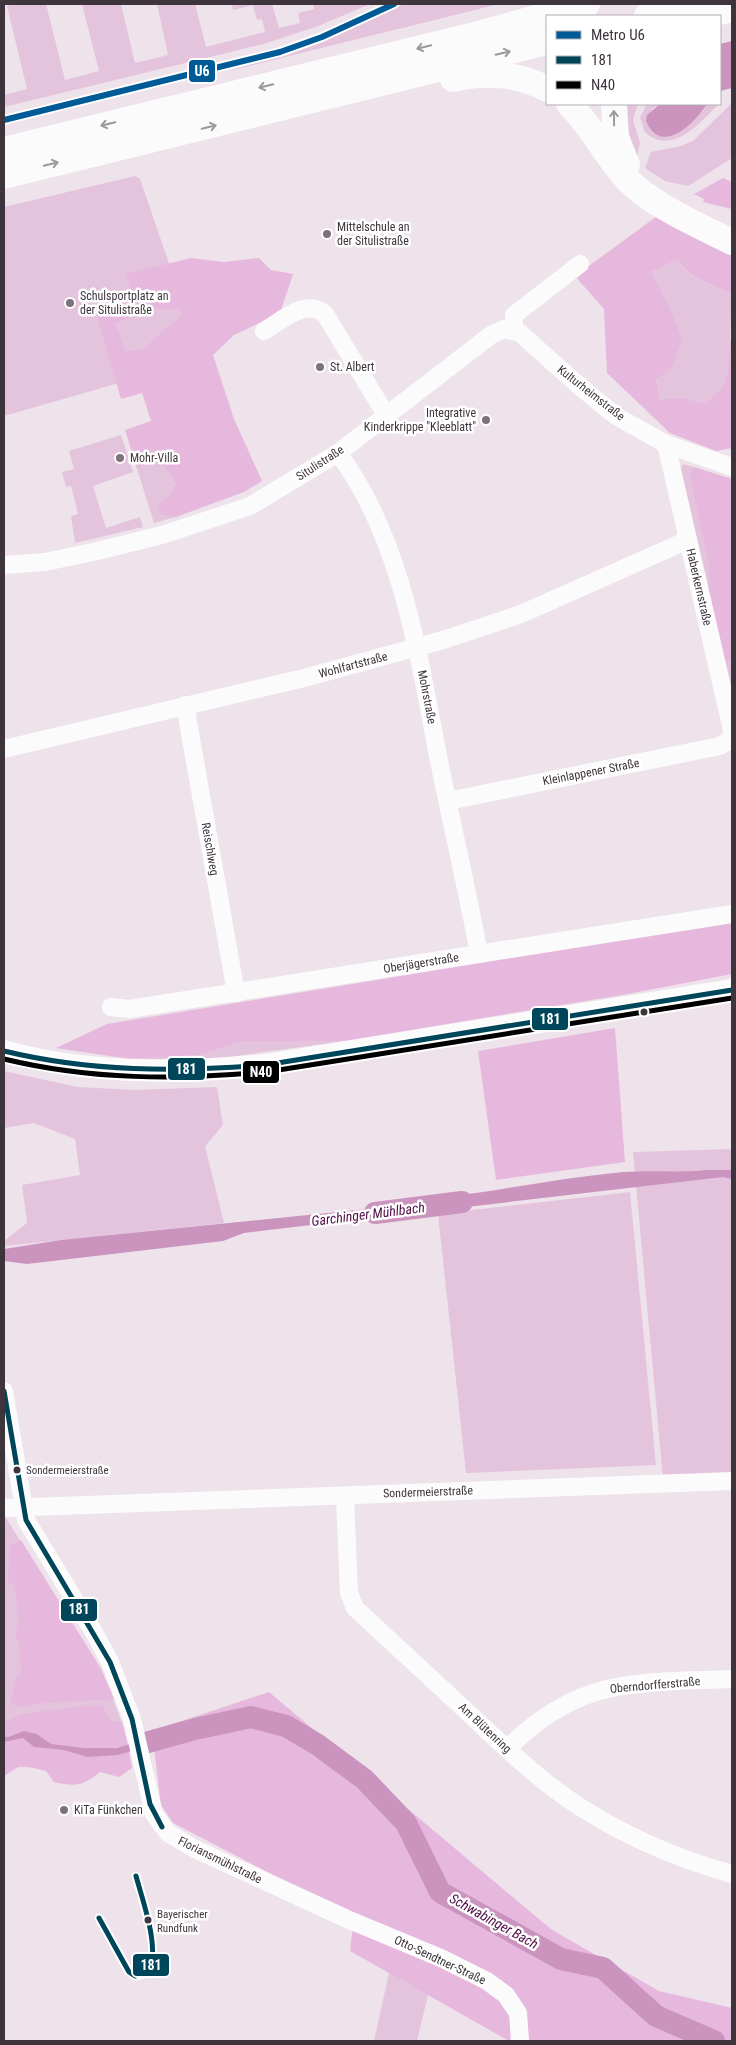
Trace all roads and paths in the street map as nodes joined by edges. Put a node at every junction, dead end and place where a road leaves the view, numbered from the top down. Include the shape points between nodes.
1 (542, 4) edge
2 (587, 4) edge
3 (695, 4) edge
4 (732, 9) edge
5 (546, 15) edge
6 (547, 15) edge
7 (651, 15) edge
8 (708, 15) edge
9 (471, 36) junction
10 (546, 42) edge
11 (371, 86) junction
12 (546, 89) edge
13 (570, 105) edge
14 (614, 105) edge
15 (4, 150) edge
16 (4, 176) edge
17 (650, 191) junction
18 (692, 215) junction
19 (732, 230) edge
20 (732, 242) edge
21 (580, 264) dead end
22 (514, 330) junction
23 (264, 331) dead end
24 (386, 415) junction
25 (666, 444) junction
26 (338, 453) junction
27 (732, 467) edge
28 (688, 540) junction
29 (4, 565) edge
30 (417, 648) junction
31 (184, 705) junction
32 (732, 730) edge
33 (732, 738) edge
34 (4, 749) edge
35 (448, 801) junction
36 (732, 914) edge
37 (479, 954) junction
38 (732, 990) edge
39 (236, 993) junction
40 (110, 1007) dead end
41 (4, 1051) edge
42 (4, 1391) edge
43 (732, 1481) edge
44 (345, 1496) junction
45 (22, 1506) junction
46 (4, 1508) edge
47 (732, 1679) edge
48 (507, 1749) junction
49 (732, 1874) edge
50 (382, 1932) joint
51 (520, 2041) edge

1 - 9 highway via 502,14
2 - 6 highway
3 - 7 highway
4 - 8 highway
5 - 9 highway
9 -> 15 highway
11 -> 10 highway
11 - 12 highway via 407,90 459,77 482,75 519,78
16 -> 11 highway
13 - 17 highway via 588,124 630,183
17 -> 14 highway via 621,155 613,121
17 - 18 highway
18 - 19 highway
18 - 20 highway
21 - 22 street via 514,314
22 - 24 street, Situlistraße via 491,335
22 - 25 street, Kulturheimstraße via 616,416
23 - 24 street via 304,308 313,307 326,314
24 - 26 street, Situlistraße
25 - 27 street, Kulturheimstraße
25 - 28 street, Haberkernstraße
26 - 29 street, Situlistraße via 278,491 224,516 72,557
26 - 30 street, Mohrstraße via 362,491 388,549
28 - 30 street, Wohlfartstraße via 521,614
28 - 32 street, Haberkernstraße
30 - 31 street, Wohlfartstraße
30 - 35 street, Mohrstraße
31 - 34 street, Wohlfartstraße
31 - 39 street, Reischlweg
33 - 35 street, Kleinlappener Straße via 720,746
35 - 37 street, Mohrstraße
36 - 37 street, Oberjägerstraße
37 - 39 street, Oberjägerstraße
38 - 41 main road via 265,1065 210,1070 111,1069
39 - 40 street, Oberjägerstraße via 128,1009
42 - 45 street, Floriansmühlstraße
43 - 44 street, Sondermeierstraße
44 - 45 street, Sondermeierstraße
44 - 48 street, Am Blütenring via 349,1593 355,1608
45 - 46 street, Sondermeierstraße
45 - 50 street, Floriansmühlstraße via 28,1525 110,1662 137,1736 150,1804 168,1834
47 - 48 street, Oberndorfferstraße via 619,1686 592,1692 550,1711
48 - 49 street, Am Blütenring via 550,1785 621,1832 672,1854
50 - 51 street, Otto-Sendtner-Straße via 487,1981 506,1995 518,2013

